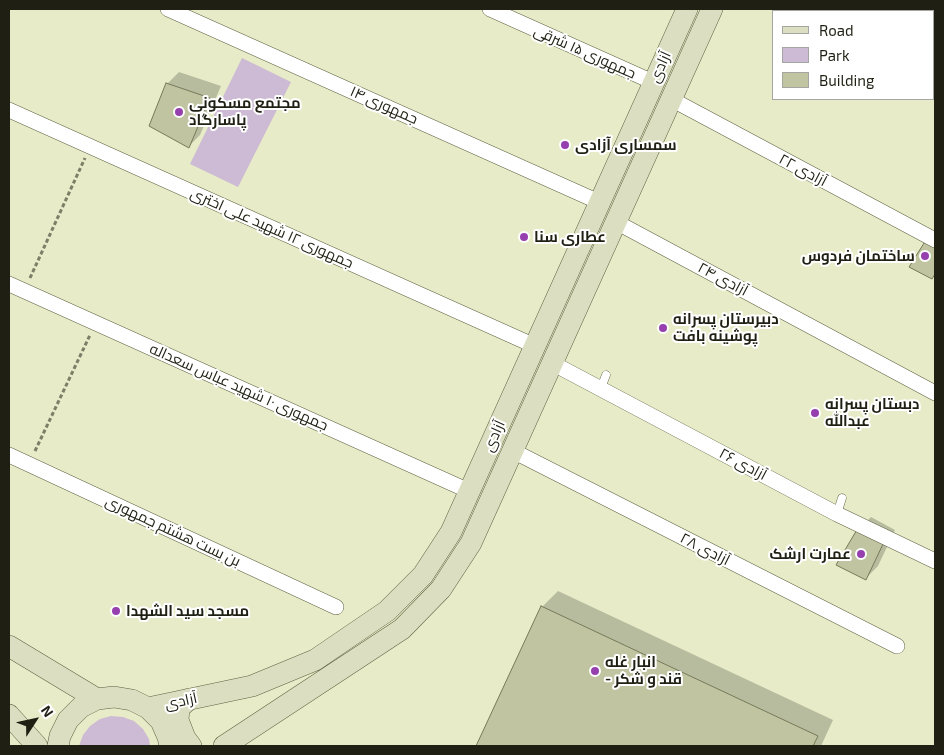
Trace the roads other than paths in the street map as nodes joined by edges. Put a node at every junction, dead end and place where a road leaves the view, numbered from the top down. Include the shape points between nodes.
1 (168, 9) edge
2 (490, 9) edge
3 (687, 9) edge
4 (712, 9) edge
5 (653, 82) junction
6 (671, 99) junction
7 (9, 110) edge
8 (622, 153) junction
9 (643, 162) junction
10 (599, 202) junction
11 (616, 222) junction
12 (935, 240) edge
13 (9, 284) edge
14 (535, 346) junction
15 (552, 363) junction
16 (935, 393) edge
17 (513, 451) junction
18 (9, 455) edge
19 (469, 491) junction
20 (842, 498) dead end
21 (837, 514) junction
22 (935, 562) edge
23 (336, 607) dead end
24 (9, 646) edge
25 (897, 646) dead end
26 (97, 699) junction
27 (189, 699) junction
28 (148, 708) junction
29 (9, 715) edge
30 (37, 746) edge
31 (58, 746) edge
32 (170, 746) edge
33 (192, 746) edge
34 (224, 746) edge

1 - 10 street, جمهوری ۱۴
2 - 5 street, جمهوری ۱۵ شرقی
3 - 5 street, آزادی
4 - 6 street, آزادی
5 - 8 street, آزادی
6 - 9 street, آزادی
6 - 12 street, آزادی ۲۲
7 - 14 street, جمهوری ۱۲ شهید علی اختری
8 - 9 street
8 - 10 street, آزادی
9 - 11 street, آزادی
10 - 14 street, آزادی
11 - 15 street, آزادی
11 - 16 street, آزادی ۲۴
13 - 19 street, جمهوری ۱۰ شهید عباس سعداله
14 - 19 street, آزادی
15 - 17 street, آزادی
15 - 21 street, آزادی ۲۶ via 603,382
17 - 25 street, آزادی ۲۸
17 - 34 street, آزادی via 471,543 440,590 402,629
18 - 23 street, بن بست هشتم جمهوری
19 - 27 street, آزادی via 451,532 422,575 387,611 315,660 252,686
20 - 21 lane
21 - 22 street, آزادی ۲۶
24 - 26 street
26 - 28 street via 123,698
26 - 31 street via 81,707 68,720
27 - 28 street, آزادی
27 - 33 street via 179,708 178,720
28 - 32 street via 161,721
29 - 30 street

